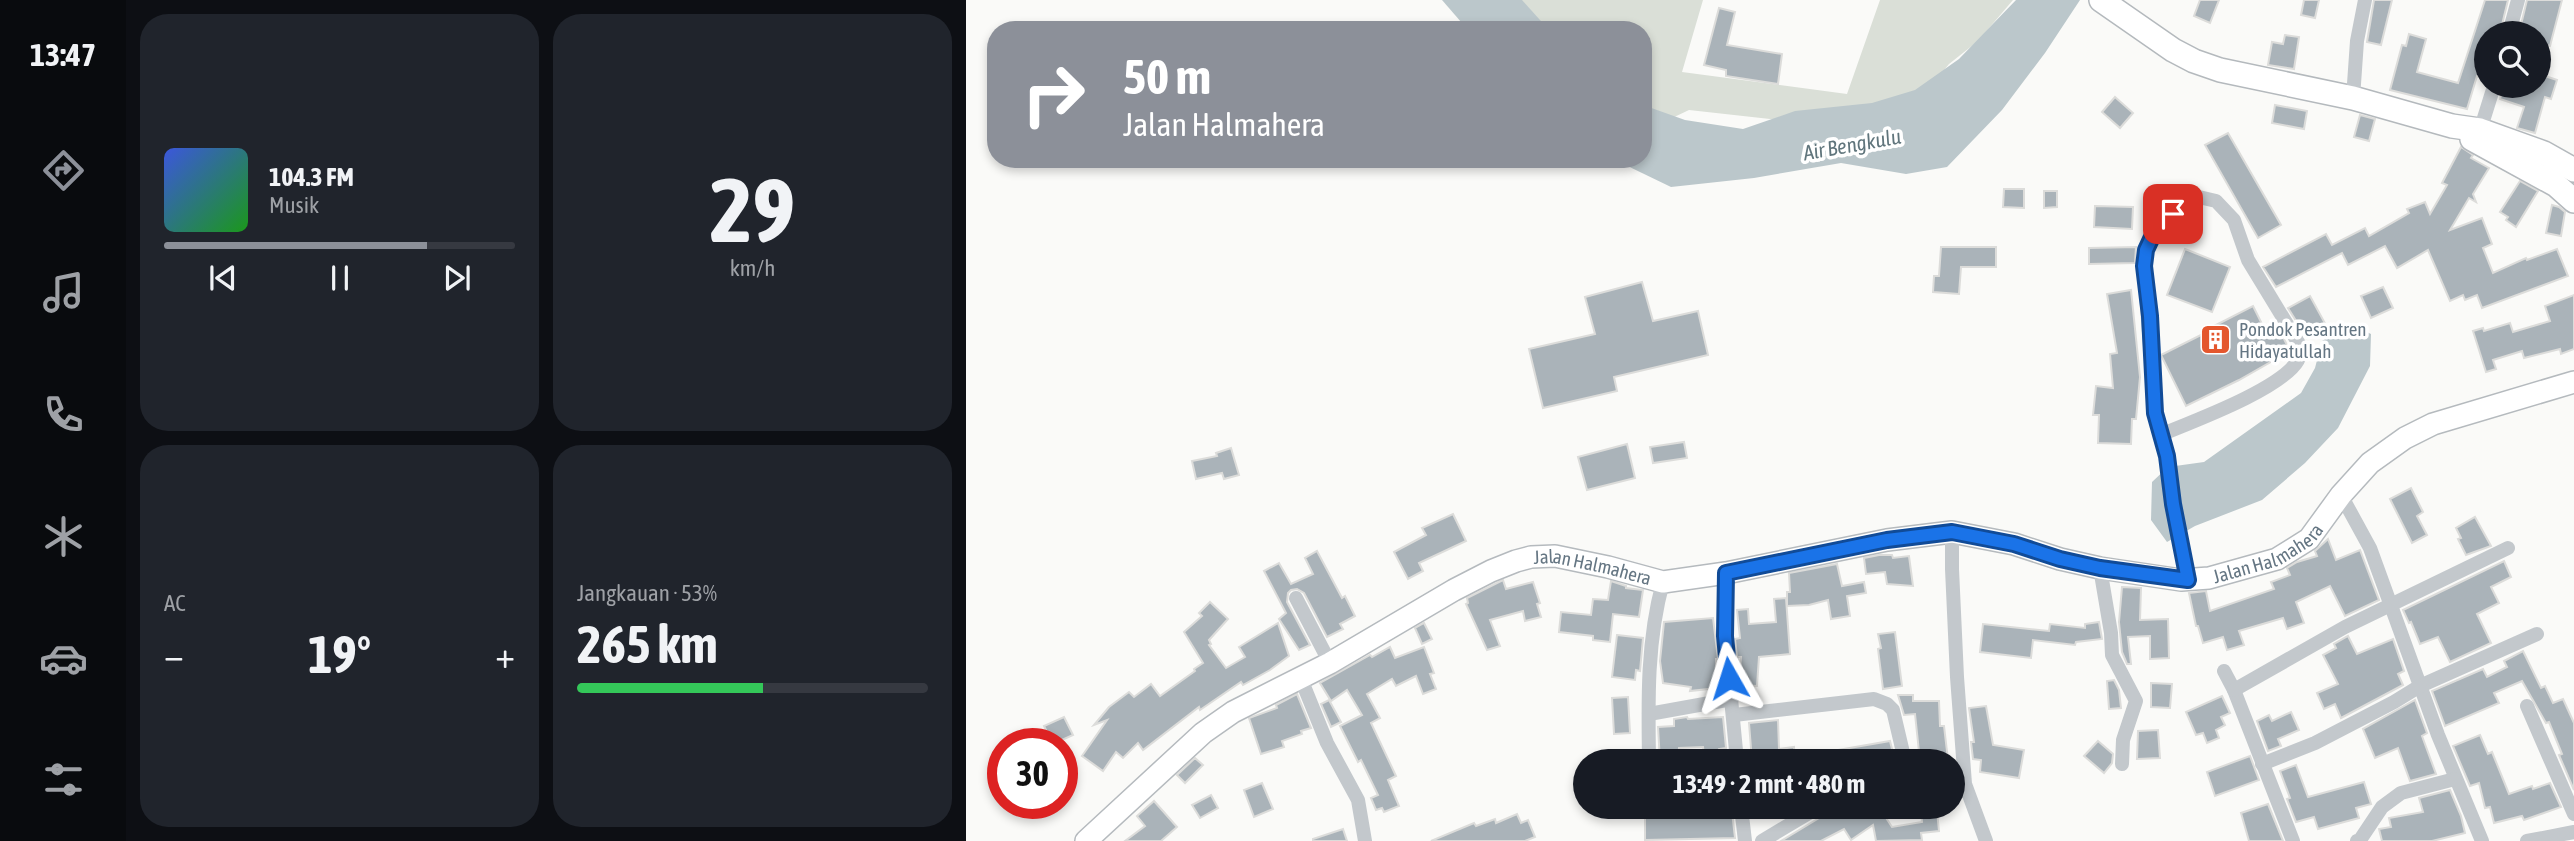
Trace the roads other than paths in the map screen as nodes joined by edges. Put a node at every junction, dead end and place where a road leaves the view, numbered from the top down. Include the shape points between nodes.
1 (2101, 0) edge
2 (2365, 0) edge
3 (2518, 0) edge
4 (2513, 21) edge
5 (2353, 98) junction
6 (2490, 98) edge
7 (2478, 136) junction
8 (2574, 170) edge
9 (2574, 201) edge
10 (2574, 382) edge
11 (2160, 435) junction
12 (2341, 495) junction
13 (1952, 532) junction
14 (2508, 548) dead end
15 (2100, 568) junction
16 (1726, 573) junction
17 (2188, 580) junction
18 (1663, 582) junction
19 (1296, 598) dead end
20 (2391, 604) junction
21 (2537, 634) dead end
22 (1330, 663) junction
23 (2224, 671) dead end
24 (1301, 679) junction
25 (2420, 686) junction
26 (2234, 690) junction
27 (1732, 699) junction
28 (2527, 706) dead end
29 (1649, 714) junction
30 (1734, 715) junction
31 (1649, 749) edge
32 (1736, 749) edge
33 (1902, 749) edge
34 (2122, 764) dead end
35 (2262, 764) junction
36 (2455, 779) junction
37 (2574, 814) edge
38 (1742, 819) edge
39 (1799, 819) edge
40 (2574, 832) edge
41 (1086, 841) edge
42 (1365, 841) edge
43 (1745, 841) edge
44 (1762, 841) edge
45 (1986, 841) edge
46 (2293, 841) edge
47 (2357, 841) edge
48 (2482, 841) edge
49 (2527, 841) edge

1 - 5 highway via 2194,61
2 - 5 street
3 - 4 street
5 - 7 highway
6 - 7 street
7 - 8 highway via 2544,153
7 - 9 highway
10 - 12 main road, Jalan Halmahera via 2433,424 2370,463
11 - 11 street via 2235,404 2279,377 2300,356 2299,344 2248,260 2234,220 2223,206 2207,198 2186,201 2165,220 2146,250
11 - 17 street
12 - 17 main road, Jalan Halmahera via 2309,540 2277,559
12 - 20 street via 2370,548
13 - 15 main road, Jalan Halmahera
13 - 16 main road, Jalan Halmahera via 1887,540
13 - 45 street via 1965,784
14 - 20 street
15 - 17 main road, Jalan Halmahera
15 - 34 street via 2112,655 2136,701 2123,740
16 - 18 main road, Jalan Halmahera
16 - 27 street via 1725,636
18 - 22 main road, Jalan Halmahera via 1555,556 1531,557 1491,571
18 - 29 street via 1652,635
19 - 22 street
20 - 25 street
20 - 26 street
21 - 25 street
22 - 24 main road, Jalan Halmahera
23 - 26 street
24 - 41 main road, Jalan Halmahera via 1233,712 1203,733
24 - 42 street via 1327,743 1358,800
25 - 35 street via 2315,743
25 - 36 street
26 - 35 street
27 - 29 street
27 - 30 street
28 - 37 street
29 - 31 street
30 - 32 street
30 - 33 street via 1874,699 1893,709
35 - 46 street
36 - 47 street via 2401,793 2382,807
36 - 48 street
38 - 43 street
39 - 44 street
40 - 49 street

